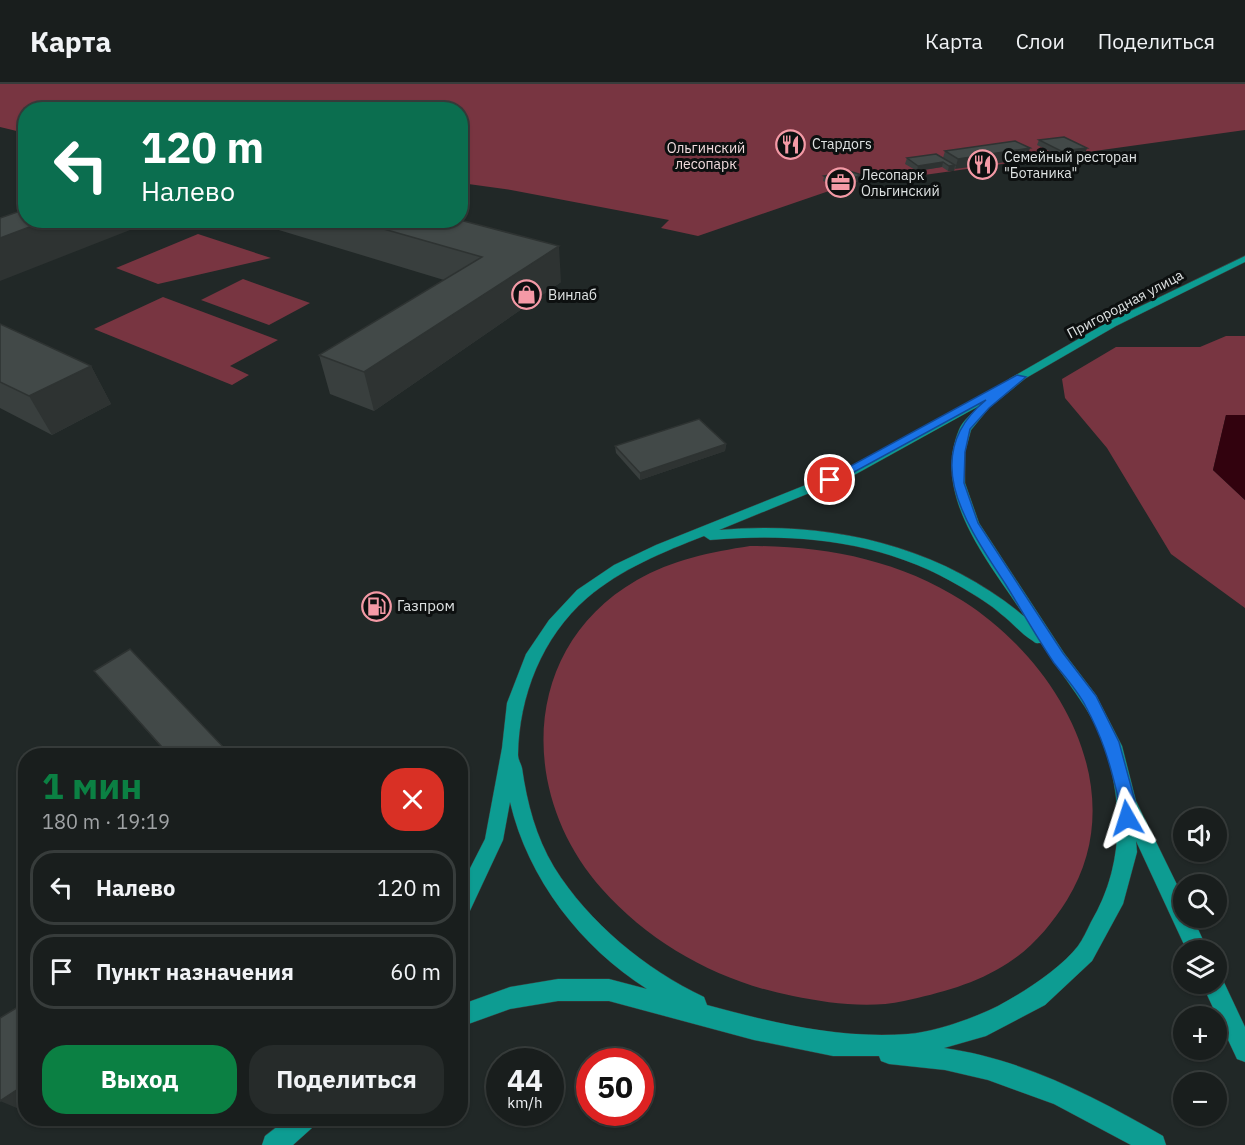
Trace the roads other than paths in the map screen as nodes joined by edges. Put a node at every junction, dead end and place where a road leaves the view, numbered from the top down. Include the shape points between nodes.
1 (1245, 260) edge
2 (1021, 377) junction
3 (661, 549) junction
4 (1058, 657) junction
5 (511, 748) junction
6 (1127, 801) junction
7 (468, 894) edge
8 (1193, 940) edge
9 (1218, 994) edge
10 (468, 1013) edge
11 (754, 1029) junction
12 (833, 1045) junction
13 (1245, 1051) edge
14 (293, 1126) edge
15 (297, 1126) edge
16 (278, 1142) edge
17 (1154, 1145) edge

1 - 2 main road, Пригородная улица via 1112,324
2 - 3 main road via 852,471
2 - 4 main road via 985,406 965,429 958,483 972,523
3 - 4 main road via 745,530 843,536 888,548 979,590 1020,620
3 - 5 main road via 619,568 582,594 554,624 532,658 515,703
4 - 6 main road via 1090,700 1113,746
5 - 7 main road via 494,840
5 - 11 main road via 517,800 536,854 573,910 625,961 684,1000
6 - 8 main road
6 - 12 main road via 1127,852 1113,904 1085,954 1037,997 978,1028 910,1045
9 - 13 main road
10 - 11 main road via 510,998 558,990 609,990
11 - 12 main road
12 - 17 main road via 963,1062 1024,1080
14 - 16 main road
15 - 16 main road

